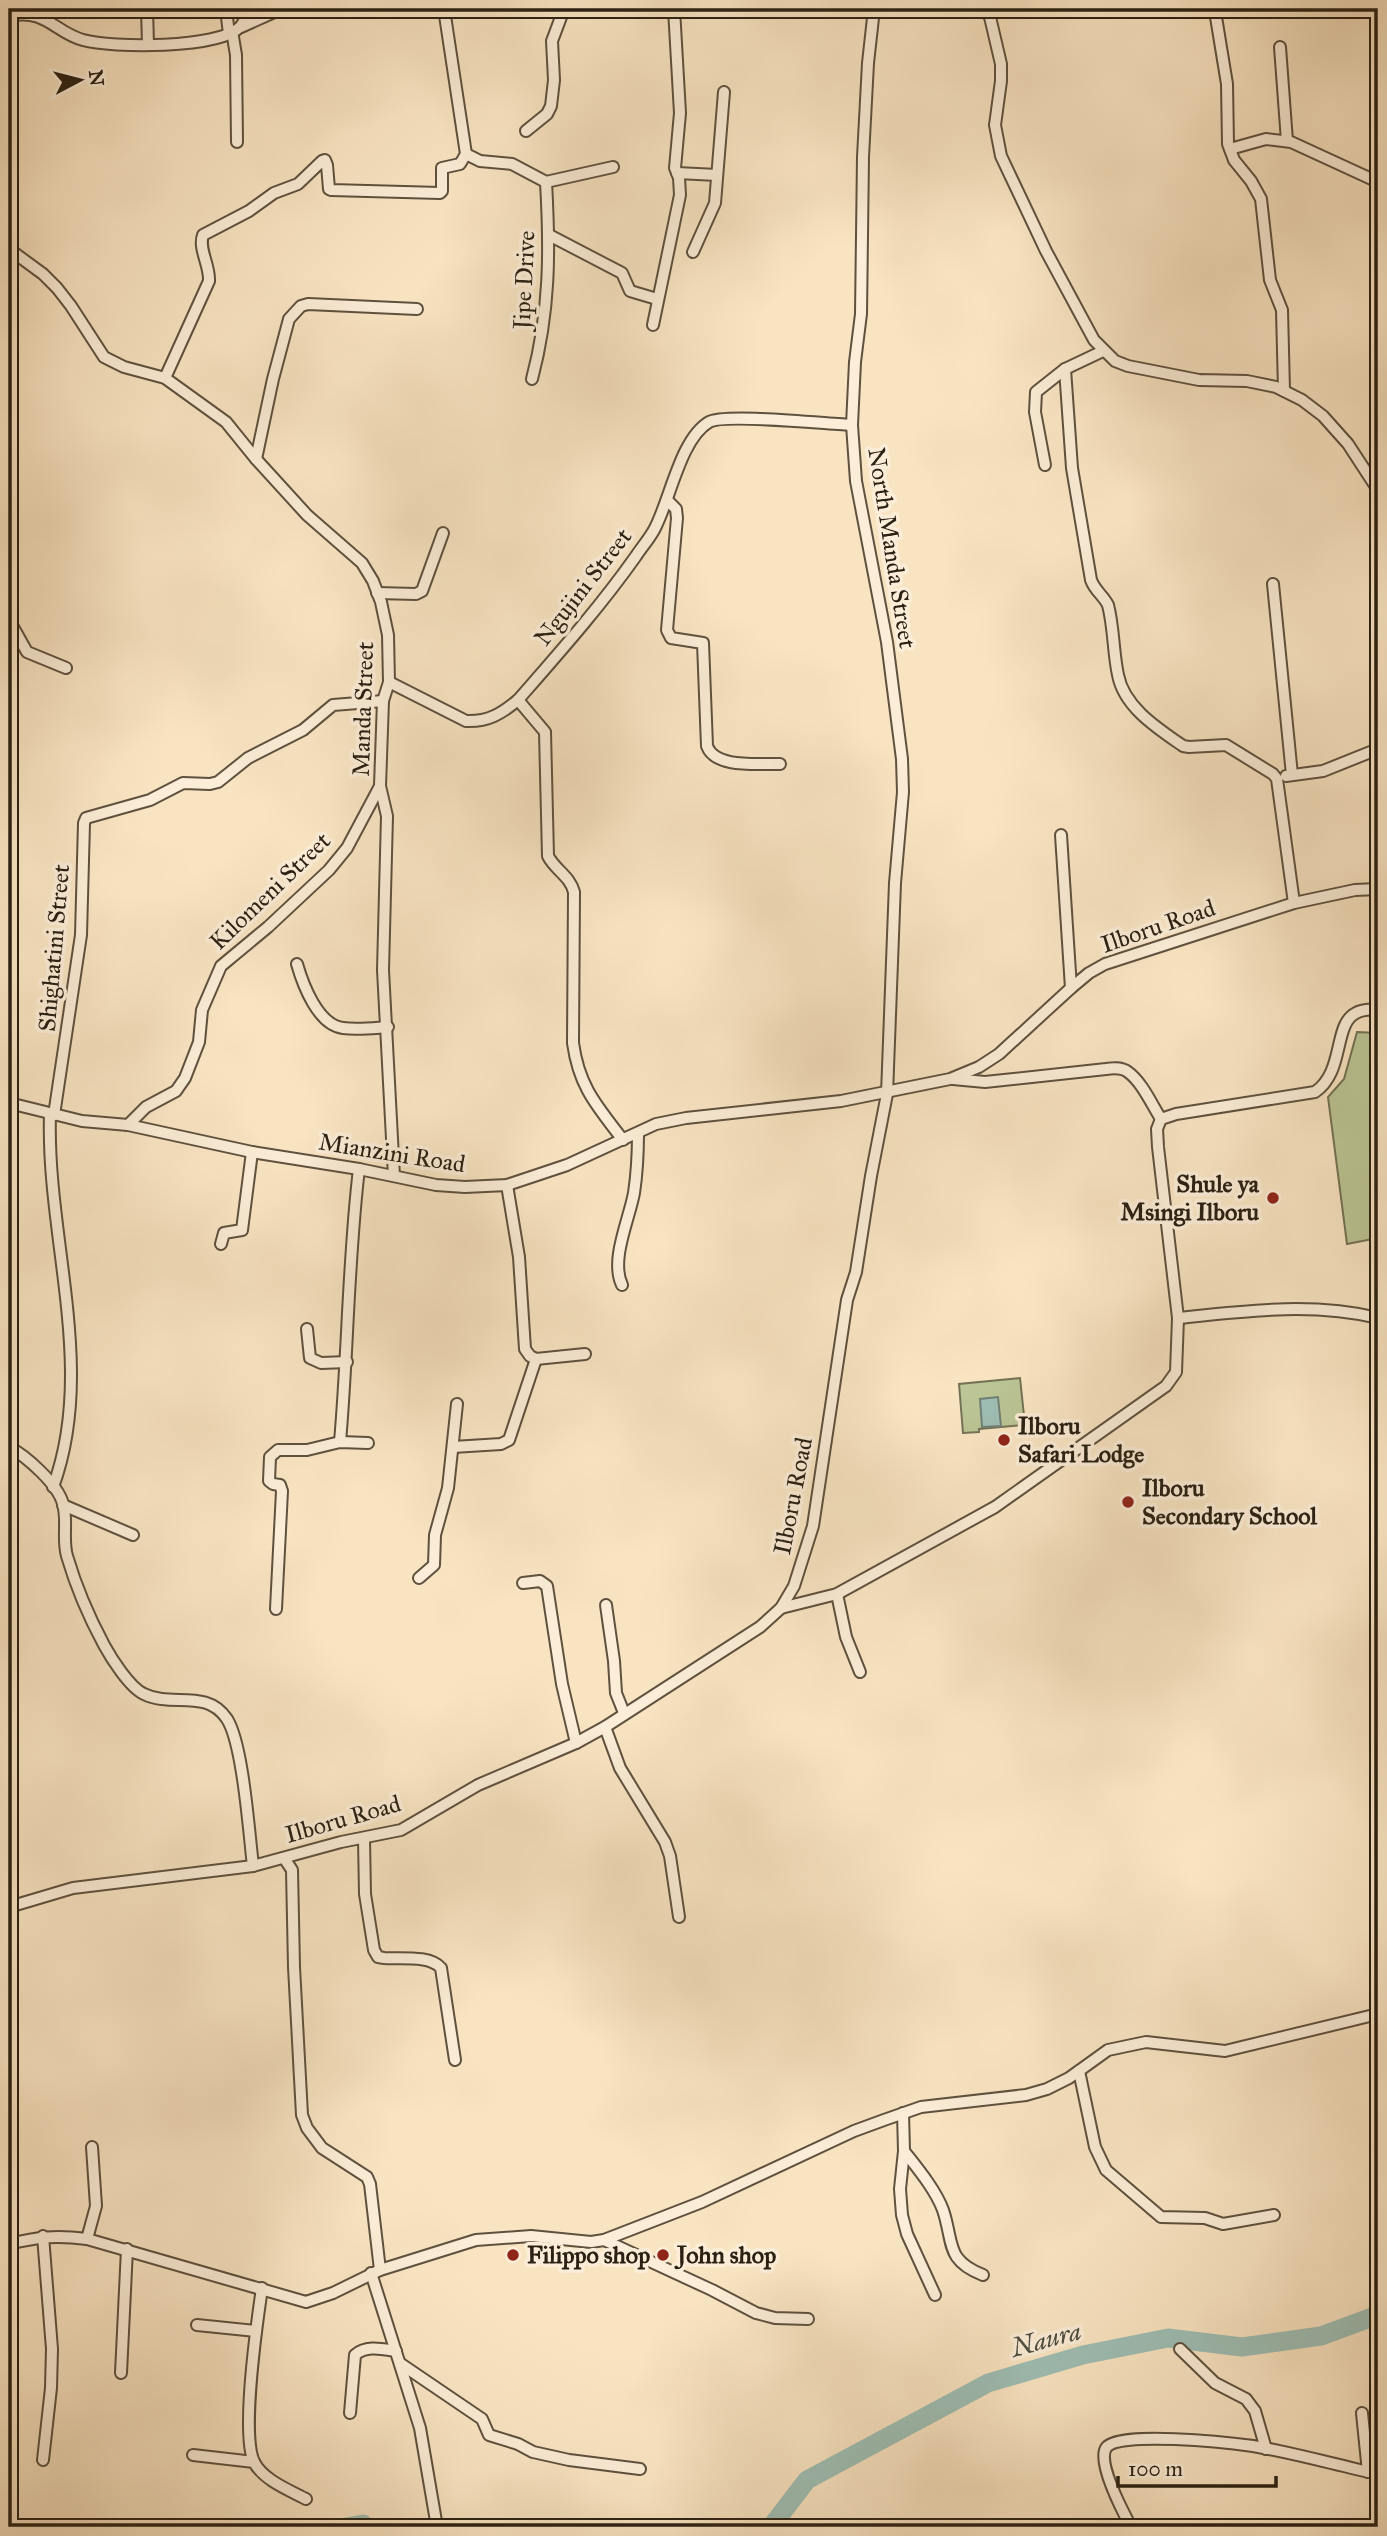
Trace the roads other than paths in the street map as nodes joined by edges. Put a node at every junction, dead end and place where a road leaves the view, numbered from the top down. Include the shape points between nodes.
1 (147, 9) edge
2 (226, 9) edge
3 (250, 9) edge
4 (281, 9) edge
5 (444, 9) edge
6 (564, 9) edge
7 (674, 9) edge
8 (874, 9) edge
9 (984, 9) edge
10 (9, 16) edge
11 (1216, 17) dead end
12 (234, 31) junction
13 (148, 45) junction
14 (1280, 47) dead end
15 (724, 92) dead end
16 (526, 131) dead end
17 (1287, 141) junction
18 (237, 142) dead end
19 (1230, 149) junction
20 (466, 154) junction
21 (613, 167) dead end
22 (677, 173) junction
23 (717, 175) junction
24 (546, 182) junction
25 (1378, 182) edge
26 (548, 235) junction
27 (9, 249) edge
28 (693, 252) dead end
29 (657, 299) junction
30 (417, 309) dead end
31 (653, 325) dead end
32 (1103, 351) junction
33 (1065, 369) junction
34 (165, 379) junction
35 (533, 379) dead end
36 (1284, 391) junction
37 (852, 425) junction
38 (256, 459) junction
39 (1045, 465) dead end
40 (1378, 490) edge
41 (667, 500) junction
42 (443, 533) dead end
43 (1273, 584) dead end
44 (377, 593) junction
45 (9, 620) edge
46 (66, 668) dead end
47 (389, 682) junction
48 (518, 700) junction
49 (383, 701) junction
50 (1378, 749) edge
51 (780, 764) dead end
52 (1292, 775) junction
53 (1277, 779) junction
54 (380, 786) junction
55 (1061, 835) dead end
56 (1378, 889) edge
57 (1294, 903) junction
58 (298, 964) dead end
59 (1070, 988) junction
60 (1378, 1009) edge
61 (388, 1027) junction
62 (950, 1079) junction
63 (887, 1094) junction
64 (9, 1103) edge
65 (52, 1115) junction
66 (1161, 1119) junction
67 (128, 1125) junction
68 (638, 1133) junction
69 (623, 1140) junction
70 (252, 1152) junction
71 (359, 1169) junction
72 (394, 1175) junction
73 (507, 1185) junction
74 (222, 1244) dead end
75 (622, 1285) dead end
76 (1178, 1318) junction
77 (1378, 1318) edge
78 (307, 1329) dead end
79 (585, 1354) dead end
80 (536, 1359) junction
81 (347, 1362) junction
82 (457, 1404) dead end
83 (340, 1443) junction
84 (368, 1443) dead end
85 (9, 1447) edge
86 (453, 1447) junction
87 (53, 1487) junction
88 (63, 1504) junction
89 (133, 1535) dead end
90 (419, 1578) dead end
91 (523, 1583) dead end
92 (836, 1594) junction
93 (606, 1605) dead end
94 (781, 1608) junction
95 (276, 1609) dead end
96 (860, 1672) dead end
97 (624, 1713) junction
98 (605, 1727) junction
99 (576, 1743) junction
100 (364, 1839) junction
101 (284, 1858) junction
102 (253, 1866) junction
103 (9, 1907) edge
104 (679, 1917) dead end
105 (1378, 2014) edge
106 (455, 2060) dead end
107 (1079, 2071) junction
108 (903, 2113) junction
109 (92, 2147) dead end
110 (904, 2151) junction
111 (1274, 2215) dead end
112 (43, 2236) junction
113 (87, 2239) junction
114 (604, 2240) junction
115 (9, 2244) edge
116 (127, 2249) junction
117 (375, 2271) junction
118 (983, 2275) dead end
119 (262, 2288) junction
120 (935, 2295) dead end
121 (808, 2319) dead end
122 (197, 2325) dead end
123 (256, 2331) junction
124 (1180, 2349) dead end
125 (396, 2351) junction
126 (401, 2364) junction
127 (121, 2373) dead end
128 (350, 2413) dead end
129 (1362, 2413) dead end
130 (1266, 2449) junction
131 (193, 2455) dead end
132 (43, 2460) dead end
133 (254, 2462) junction
134 (640, 2469) dead end
135 (1373, 2473) edge
136 (306, 2499) dead end
137 (437, 2527) edge
138 (1131, 2527) edge

1 - 13 street
2 - 12 street
3 - 12 street
4 - 12 street
5 - 20 street
6 - 16 street via 552,41 551,106
7 - 22 street via 680,113
8 - 37 street, North Manda Street
9 - 32 street via 1001,64 995,125 1001,156
10 - 13 street via 44,19 82,40
11 - 19 street via 1227,84
12 - 13 street via 202,41
12 - 18 street
14 - 17 street
15 - 23 street
17 - 19 street via 1266,139
17 - 25 street
19 - 36 street via 1261,199 1270,280 1284,322
20 - 24 street via 512,164
20 - 34 street via 460,164 442,168 440,193 331,190 327,164 322,160 298,184 203,234 209,281
21 - 24 street
22 - 23 street
22 - 29 street via 680,195
23 - 28 street via 715,203
24 - 26 street, Jipe Drive
26 - 29 street via 622,273 631,291
26 - 35 street, Jipe Drive via 545,322
27 - 34 street, Manda Street via 57,288 104,357
29 - 31 street
30 - 38 street via 308,304 296,310 281,345
32 - 33 street
32 - 36 street via 1128,366 1199,380 1247,381
33 - 39 street via 1034,397
33 - 53 street via 1072,468 1091,580 1108,605 1118,677 1125,693 1137,710 1182,746 1226,745
34 - 38 street, Manda Street via 226,422
36 - 40 street via 1323,416 1349,444
37 - 41 street, Ngujini Street via 743,418 710,422 699,431 675,472
37 - 63 street, North Manda Street via 856,481 887,642 902,759
38 - 44 street, Manda Street via 307,515 362,563
41 - 48 street, Ngujini Street via 654,531 622,578
41 - 51 street via 677,518 667,630 671,638 703,643 709,752 722,761
42 - 44 street via 422,592
43 - 52 street
44 - 47 street, Manda Street via 388,635
45 - 46 street via 27,652
47 - 48 street, Ngujini Street via 466,721 497,716
47 - 49 street, Manda Street
48 - 69 street via 545,732 548,856 569,879 574,892 575,1060 589,1094
49 - 54 street, Manda Street
49 - 65 street, Shighatini Street via 333,705 303,730 248,758 218,782 183,783 150,800 86,818 81,934
50 - 52 street via 1324,771
52 - 53 street
53 - 57 street
54 - 61 street, Manda Street via 387,816 383,970
54 - 67 street, Kilomeni Street via 347,848 329,870 221,966 202,1010 200,1042 185,1078 176,1091 146,1107
55 - 59 street
56 - 57 street, Ilboru Road
57 - 59 street, Ilboru Road via 1105,964
58 - 61 street via 307,994 324,1017 340,1028
59 - 62 street, Ilboru Road via 999,1054
60 - 66 street via 1348,1018 1330,1079 1315,1092
61 - 72 street, Manda Street
62 - 63 street, Ilboru Road
62 - 66 street via 985,1083 1123,1069 1136,1080
63 - 68 street, Mianzini Road via 686,1118
63 - 94 street, Ilboru Road via 845,1311 813,1526 803,1565
64 - 65 street, Mianzini Road
65 - 67 street, Mianzini Road
65 - 87 street via 51,1157 71,1379 69,1431
66 - 76 street via 1158,1147
67 - 70 street, Mianzini Road
68 - 69 street, Mianzini Road
68 - 75 street via 633,1196 617,1270
69 - 73 street, Mianzini Road
70 - 71 street, Mianzini Road
70 - 74 street via 243,1230 224,1233
71 - 72 street, Mianzini Road
71 - 81 street
72 - 73 street, Mianzini Road via 436,1185
73 - 80 street via 519,1257 523,1342
76 - 77 street via 1300,1308
76 - 92 street via 1176,1372 1166,1386 995,1507
78 - 81 street via 314,1362
79 - 80 street
80 - 86 street via 509,1440
81 - 83 street
82 - 86 street
83 - 84 street
83 - 95 street via 278,1450 270,1457 269,1481 280,1485 282,1491
85 - 87 street
86 - 90 street via 435,1535 435,1565
87 - 88 street
88 - 89 street
88 - 102 street via 66,1550 77,1586 120,1668 146,1696 205,1701 228,1721 242,1776
91 - 99 street via 540,1581 547,1586
92 - 94 street
92 - 96 street
93 - 97 street via 616,1693
94 - 97 street, Ilboru Road via 760,1627
97 - 98 street, Ilboru Road
98 - 99 street, Ilboru Road
98 - 104 street via 620,1768 665,1842
99 - 100 street, Ilboru Road via 478,1785 401,1830
100 - 101 street, Ilboru Road
100 - 106 street via 365,1894 374,1950 384,1958 428,1961 441,1968
101 - 102 street, Ilboru Road
101 - 117 street via 292,1870 302,2115 322,2148 367,2177
102 - 103 street, Ilboru Road via 73,1888
105 - 107 street via 1224,2051 1135,2043 1108,2050
107 - 108 street via 1026,2095
107 - 111 street via 1095,2147 1106,2170 1161,2217 1205,2218 1223,2224
108 - 110 street
108 - 114 street
109 - 113 street via 96,2206
110 - 118 street via 943,2210 960,2263
110 - 120 street via 902,2215
112 - 113 street
112 - 115 street
112 - 132 street via 52,2349
113 - 116 street
114 - 117 street via 531,2236 476,2240
114 - 121 street via 756,2313
116 - 119 street
116 - 127 street
117 - 119 street via 313,2301
117 - 125 street
119 - 123 street
122 - 123 street
123 - 133 street via 250,2428
124 - 130 street via 1215,2383 1249,2403
125 - 126 street
125 - 128 street via 369,2348 355,2355
126 - 134 street via 482,2419 489,2435 557,2458
126 - 137 street via 422,2436
129 - 135 street
130 - 135 street
130 - 138 street via 1150,2438 1110,2443 1104,2458 1109,2480
131 - 133 street
133 - 136 street via 267,2477

